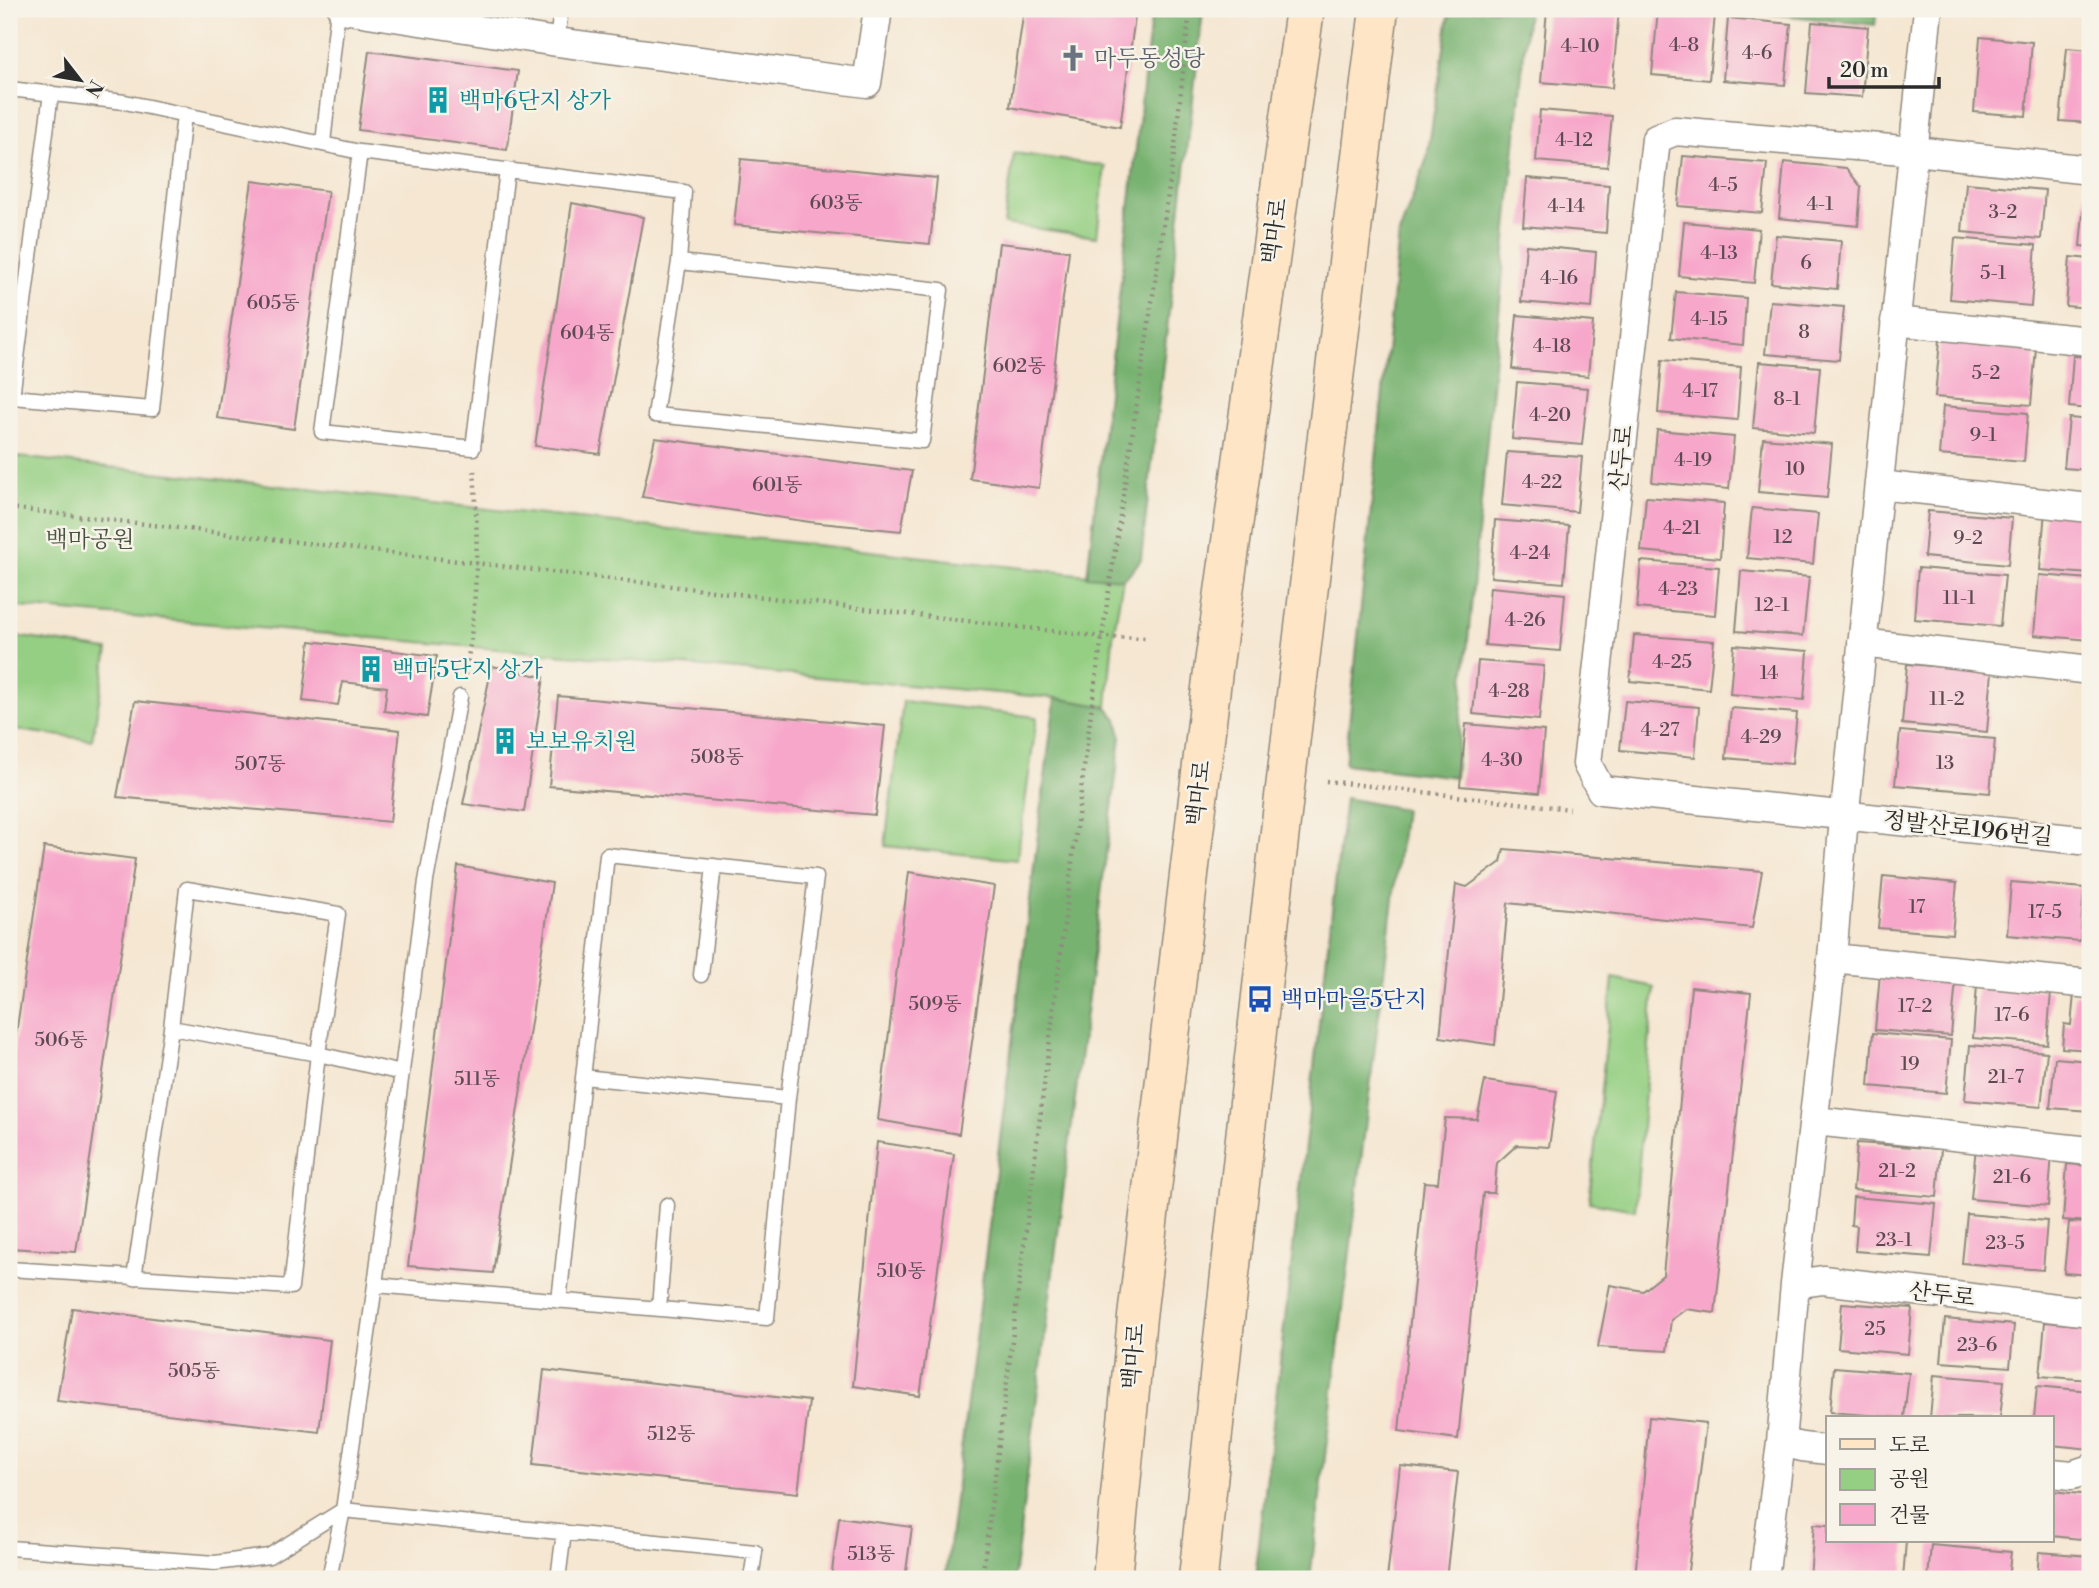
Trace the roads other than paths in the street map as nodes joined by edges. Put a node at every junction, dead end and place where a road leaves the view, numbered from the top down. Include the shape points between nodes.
1 (340, 9) edge
2 (561, 9) edge
3 (878, 9) edge
4 (1305, 9) edge
5 (1379, 9) edge
6 (1928, 9) edge
7 (557, 42) junction
8 (9, 89) edge
9 (51, 93) junction
10 (184, 114) junction
11 (323, 144) junction
12 (1915, 150) junction
13 (360, 152) junction
14 (507, 170) junction
15 (2090, 170) edge
16 (679, 262) junction
17 (1895, 321) junction
18 (2090, 341) edge
19 (1879, 485) junction
20 (2090, 508) edge
21 (1863, 643) junction
22 (2090, 670) edge
23 (460, 697) road end
24 (1846, 815) junction
25 (2090, 841) edge
26 (714, 866) junction
27 (1832, 958) junction
28 (701, 975) dead end
29 (2090, 984) edge
30 (171, 1027) junction
31 (318, 1054) junction
32 (402, 1073) junction
33 (583, 1077) junction
34 (788, 1098) junction
35 (1815, 1121) junction
36 (2090, 1151) edge
37 (667, 1205) dead end
38 (9, 1269) edge
39 (134, 1278) junction
40 (1795, 1284) junction
41 (375, 1285) junction
42 (559, 1300) junction
43 (659, 1309) junction
44 (2090, 1312) edge
45 (1781, 1442) junction
46 (1826, 1450) edge
47 (343, 1510) junction
48 (564, 1532) junction
49 (9, 1548) edge
50 (329, 1579) edge
51 (558, 1579) edge
52 (751, 1579) edge
53 (1112, 1579) edge
54 (1198, 1579) edge
55 (1764, 1579) edge

1 - 7 street
1 - 11 lane
2 - 7 lane
3 - 7 street via 867,83
4 - 53 main road, 백마로 via 1213,671 1137,1317
5 - 54 main road via 1294,701
6 - 12 street
8 - 9 lane
9 - 10 lane
9 - 10 lane via 12,397 152,409
10 - 11 lane
11 - 13 lane
12 - 15 street, 산두로
12 - 17 street
12 - 24 street, 산두로 via 1675,131 1656,139 1587,764 1601,790
13 - 14 lane
13 - 14 lane via 322,432 473,449
14 - 16 lane via 684,192
16 - 16 lane via 655,415 922,441 941,290
17 - 18 street
17 - 19 street
19 - 20 street
19 - 21 street
21 - 22 street
21 - 24 street
23 - 32 lane via 426,881
24 - 25 street, 정발산로196번길
24 - 27 street
26 - 28 lane
26 - 33 lane via 607,855
26 - 34 lane via 816,877
27 - 29 street
27 - 35 street
30 - 31 lane
30 - 31 lane via 187,889 338,914
30 - 39 lane
31 - 32 lane
31 - 39 lane via 291,1287
32 - 41 lane
33 - 34 lane
33 - 42 lane
34 - 43 lane via 767,1318
35 - 36 street
35 - 40 street
37 - 43 lane
38 - 39 lane
40 - 44 street, 산두로 via 1824,1280
40 - 45 street
41 - 42 lane
41 - 47 lane
42 - 43 lane
45 - 46 street
45 - 55 street
47 - 48 lane
47 - 49 lane via 269,1556 215,1563
47 - 50 lane
48 - 51 lane
48 - 52 lane via 755,1552

